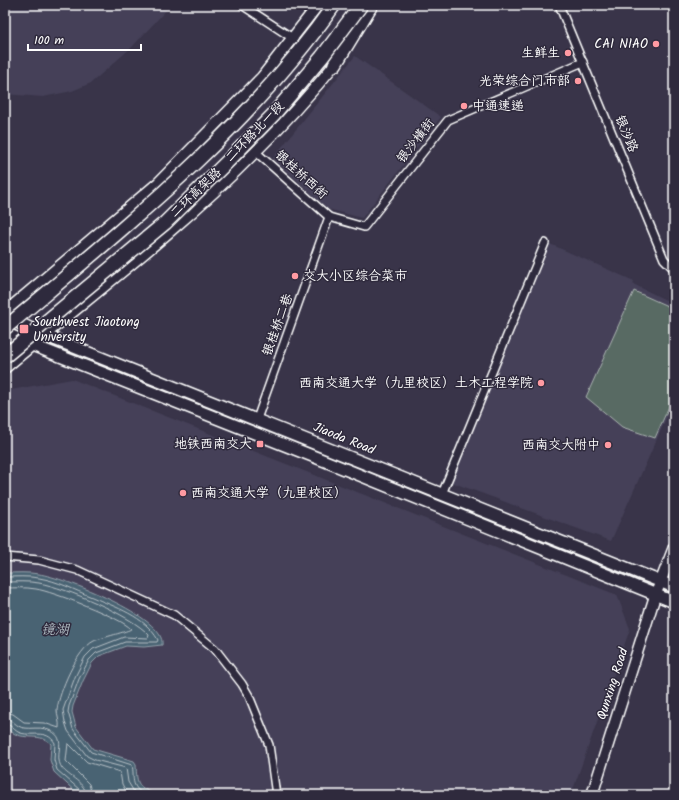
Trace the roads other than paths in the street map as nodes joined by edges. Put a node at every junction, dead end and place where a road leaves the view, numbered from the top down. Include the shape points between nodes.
1 (242, 5) edge
2 (318, 5) edge
3 (334, 5) edge
4 (361, 5) edge
5 (371, 5) edge
6 (378, 5) edge
7 (559, 5) edge
8 (294, 39) junction
9 (583, 62) junction
10 (335, 64) junction
11 (256, 152) junction
12 (329, 217) junction
13 (545, 243) dead end
14 (674, 269) edge
15 (5, 312) edge
16 (5, 316) edge
17 (5, 328) edge
18 (5, 333) edge
19 (44, 335) junction
20 (32, 345) junction
21 (5, 356) edge
22 (5, 368) edge
23 (257, 419) junction
24 (442, 494) junction
25 (674, 547) edge
26 (5, 557) edge
27 (661, 582) junction
28 (674, 587) edge
29 (655, 596) junction
30 (674, 602) edge
31 (276, 795) edge
32 (592, 795) edge

1 - 8 street
2 - 8 main road
3 - 17 highway, 二环高架路, bridge via 258,100 163,193
4 - 21 highway, 二环高架路, bridge via 274,115 227,162 164,223
5 - 10 highway
6 - 10 main road, 二环路北一段 via 359,35
7 - 9 street, 银沙路
8 - 15 main road via 262,78 158,184
9 - 12 street, 银沙横街 via 448,120 364,227
9 - 14 street, 银沙路 via 664,259
10 - 11 main road, 二环路北一段
11 - 12 street, 银桂桥西街
11 - 19 main road, 二环路北一段 via 168,233
12 - 23 street, 银桂桥二巷
13 - 24 street
16 - 19 main road, Jiaoda Road
18 - 20 main road
19 - 20 main road, 二环路北一段
19 - 23 main road, Jiaoda Road
20 - 22 main road, 二环路北一段
20 - 29 main road via 383,484
23 - 24 main road, Jiaoda Road
24 - 27 main road, Jiaoda Road
25 - 27 main road, Qunxing Road
26 - 31 street via 39,560 83,573 174,616 215,649 249,696 269,745
27 - 28 main road, Jiaoda Road
27 - 29 main road, Qunxing Road
29 - 30 main road
29 - 32 main road, Qunxing Road

